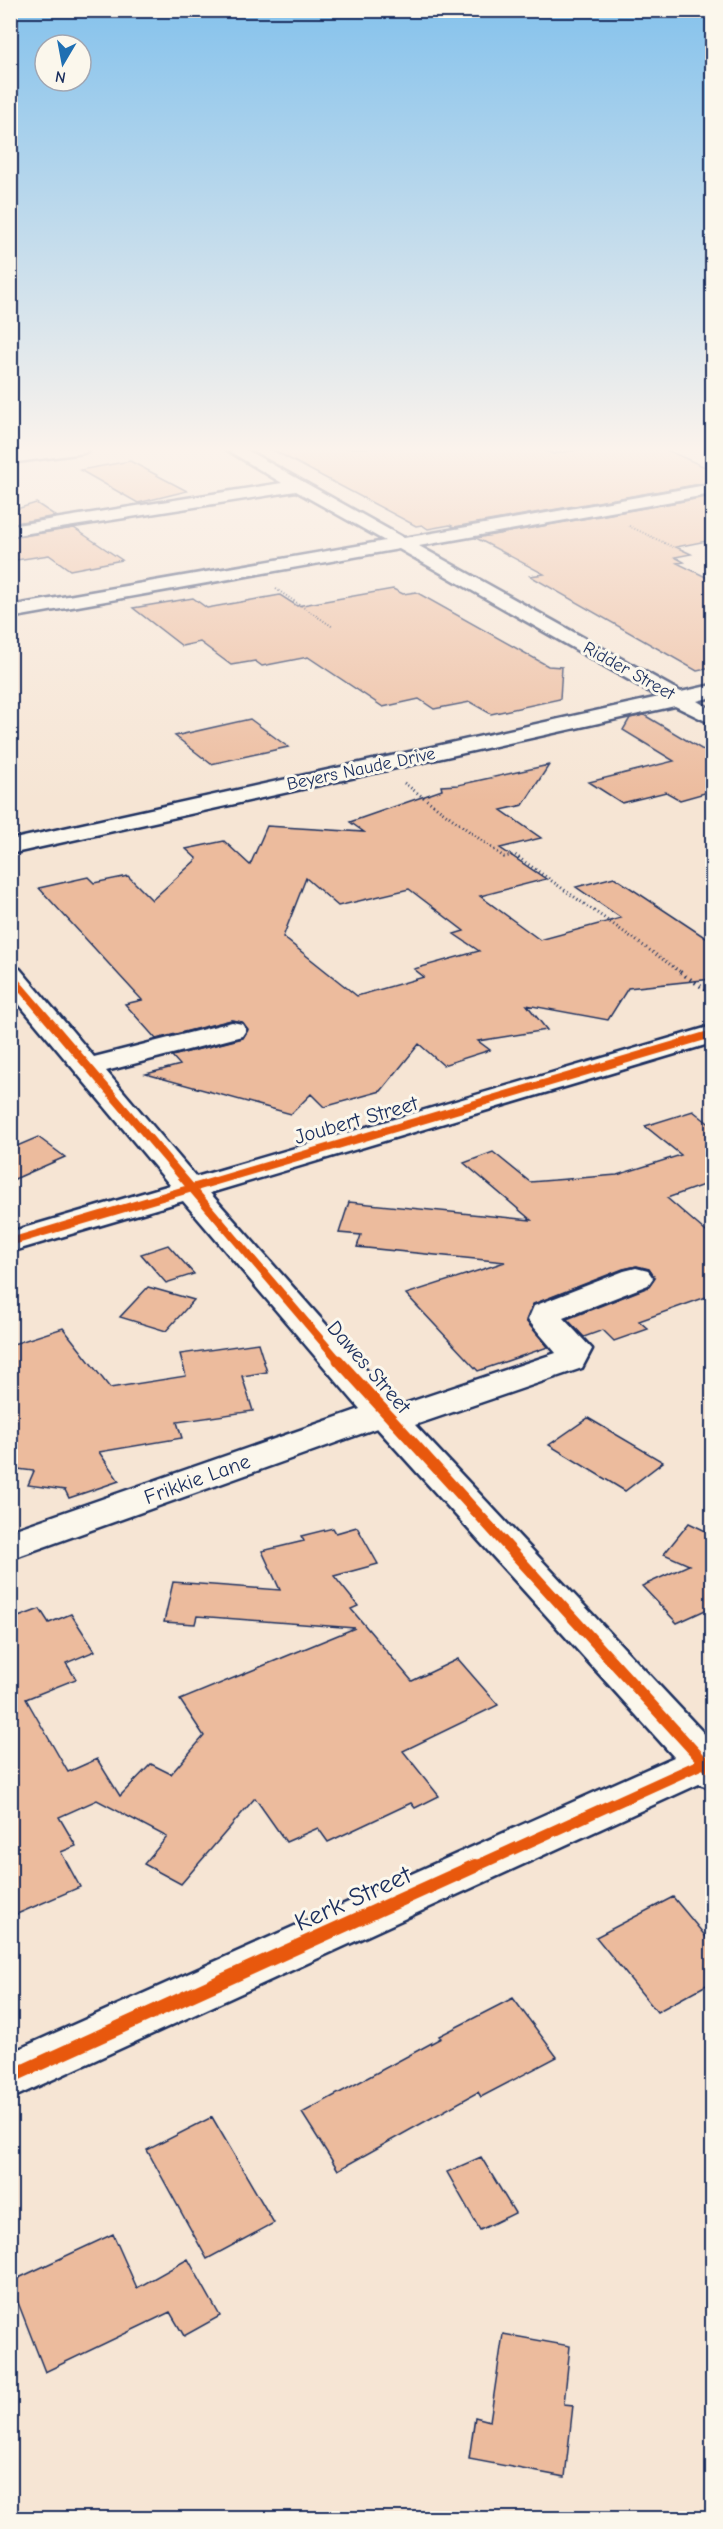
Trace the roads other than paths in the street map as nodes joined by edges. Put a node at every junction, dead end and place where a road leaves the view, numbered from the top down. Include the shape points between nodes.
1 (271, 566) edge
2 (442, 566) edge
3 (10, 612) edge
4 (712, 691) edge
5 (678, 699) junction
6 (712, 718) edge
7 (10, 847) edge
8 (10, 975) edge
9 (22, 1004) edge
10 (232, 1030) dead end
11 (712, 1034) edge
12 (88, 1067) junction
13 (190, 1189) junction
14 (10, 1242) edge
15 (636, 1278) dead end
16 (388, 1417) junction
17 (10, 1546) edge
18 (710, 1764) edge
19 (10, 2077) edge

1 - 3 street
2 - 5 street, Ridder Street
4 - 5 street, Beyers Naude Drive
5 - 6 street, Ridder Street
5 - 7 street, Beyers Naude Drive
8 - 9 street, Dawes Street
9 - 12 street, Dawes Street
10 - 12 street
11 - 13 street, Joubert Street
12 - 13 street, Dawes Street
13 - 14 street, Joubert Street
13 - 16 street, Dawes Street
15 - 16 street, Frikkie Lane via 546,1313 545,1320 575,1349 570,1360
16 - 17 street, Frikkie Lane
16 - 18 street, Dawes Street
18 - 19 street, Kerk Street

